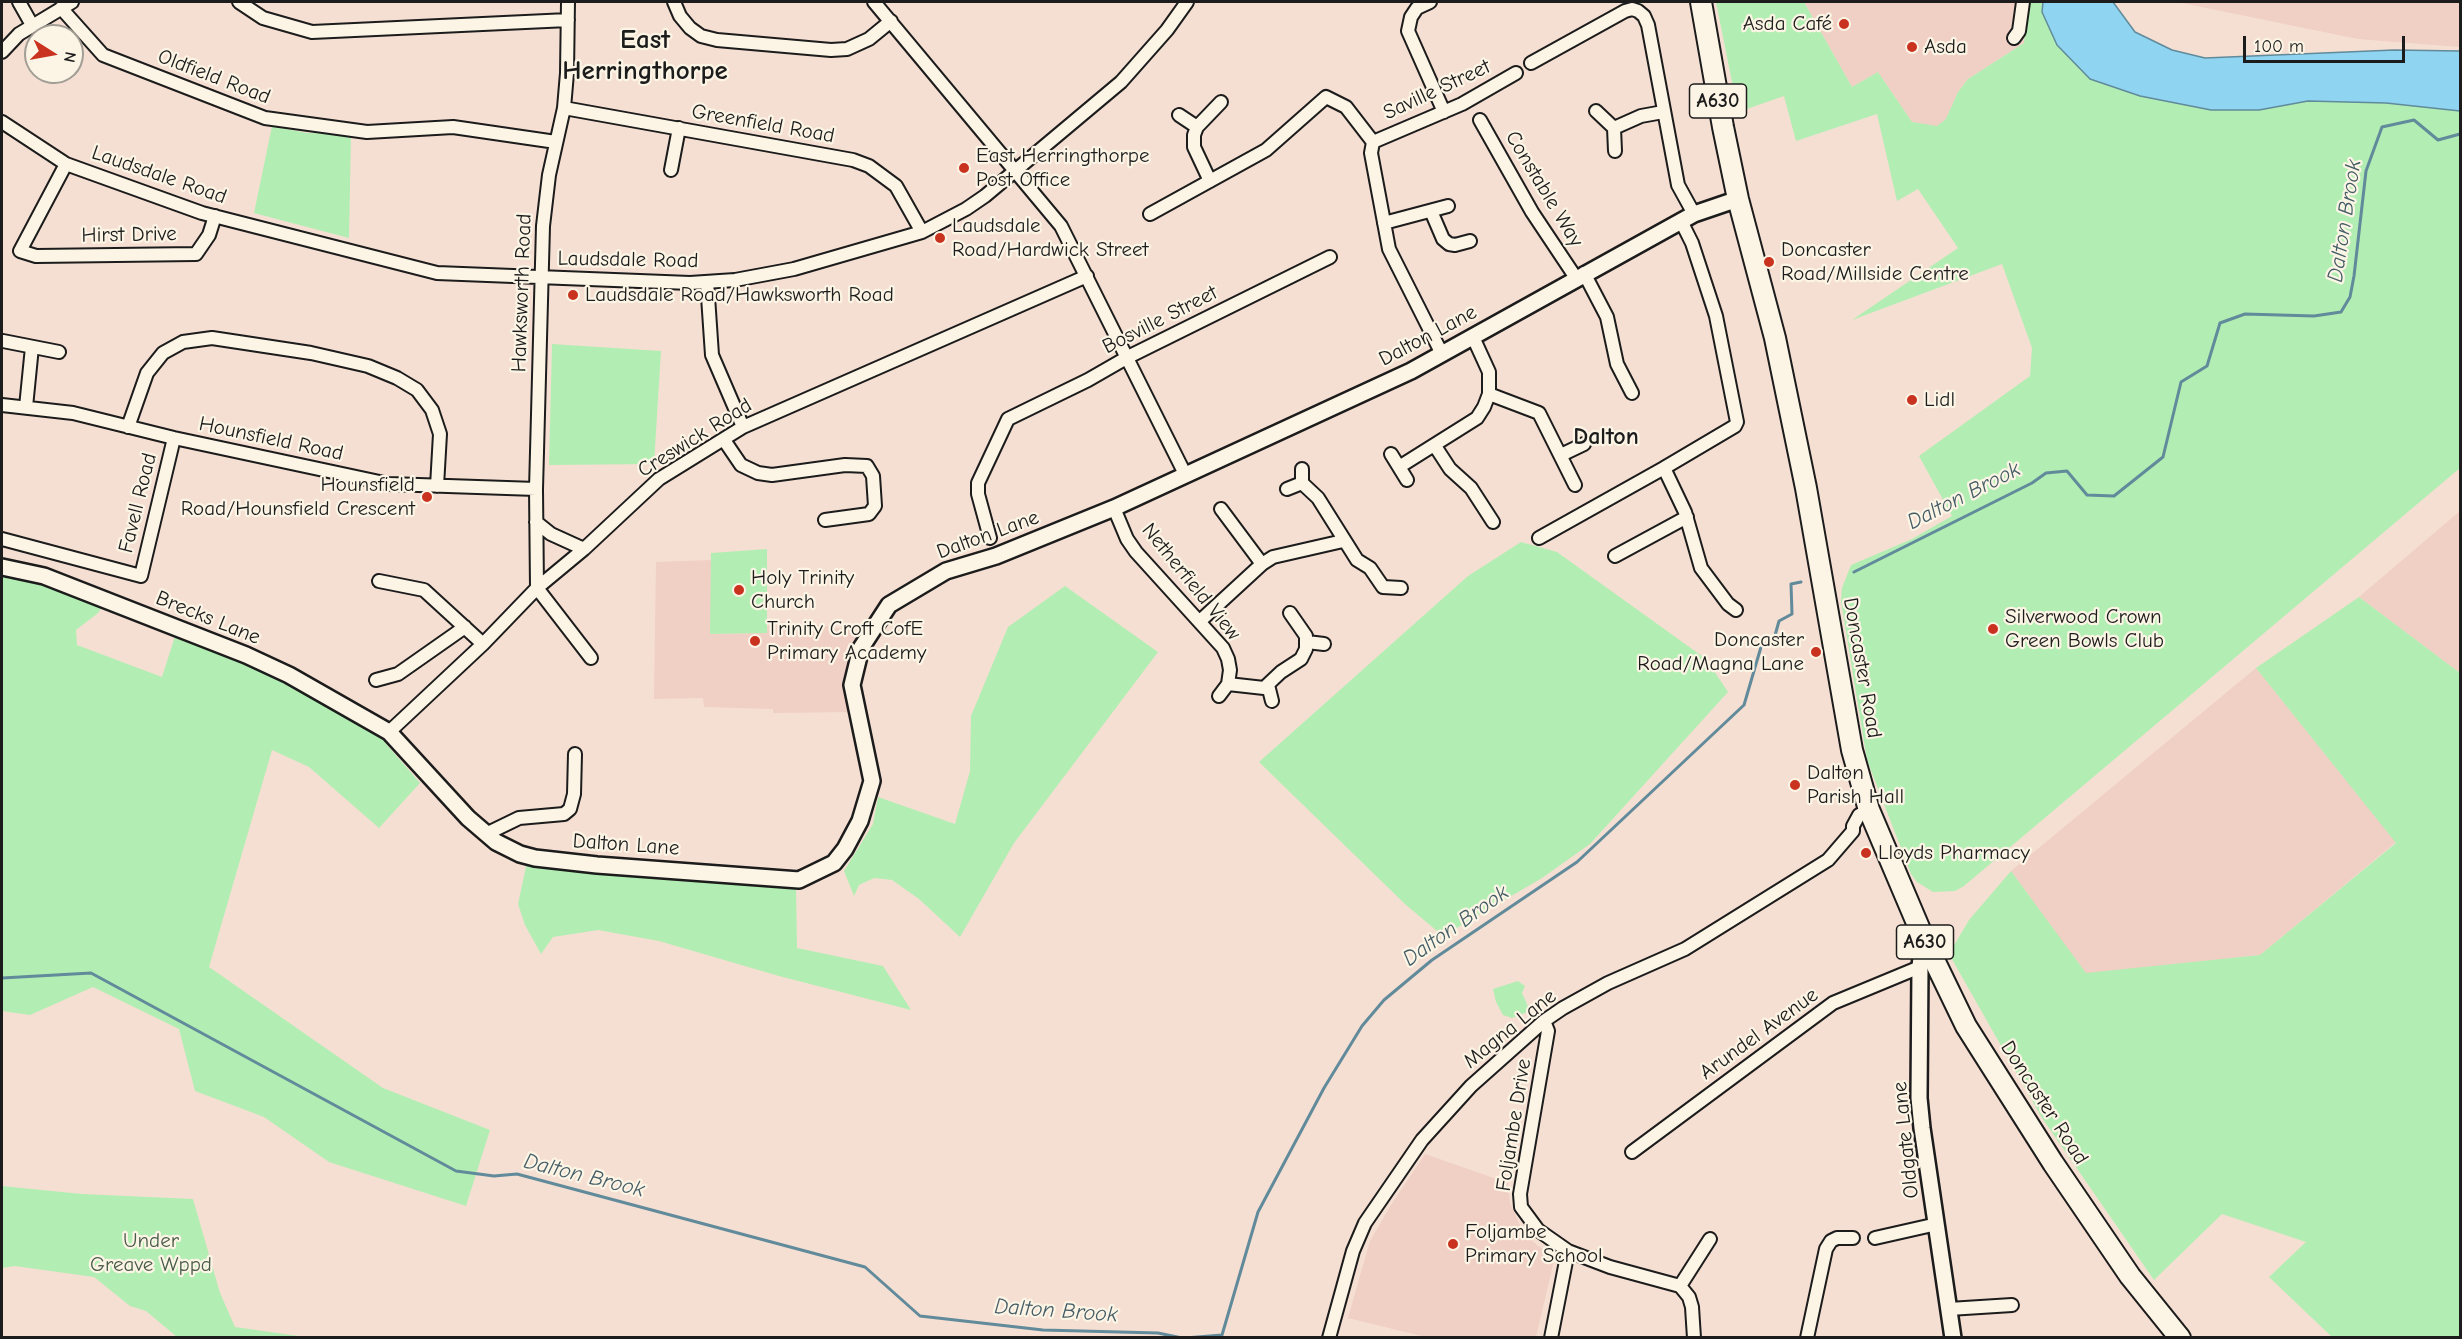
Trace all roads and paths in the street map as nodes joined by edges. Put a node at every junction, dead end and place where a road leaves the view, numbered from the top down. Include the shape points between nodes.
1 (19, 2) edge
2 (239, 2) edge
3 (568, 2) edge
4 (674, 2) edge
5 (874, 2) edge
6 (1187, 2) edge
7 (1430, 2) edge
8 (1701, 2) edge
9 (2023, 2) edge
10 (67, 5) edge
11 (568, 20) junction
12 (891, 21) junction
13 (31, 24) edge
14 (35, 24) edge
15 (24, 31) edge
16 (2014, 38) dead end
17 (2, 52) edge
18 (1531, 63) dead end
19 (1516, 73) dead end
20 (1221, 102) dead end
21 (564, 108) junction
22 (1596, 111) dead end
23 (1444, 112) junction
24 (1663, 112) junction
25 (1179, 115) dead end
26 (1480, 120) dead end
27 (2, 122) edge
28 (1197, 127) junction
29 (679, 128) junction
30 (1614, 128) junction
31 (556, 141) junction
32 (1373, 142) junction
33 (1615, 151) dead end
34 (66, 164) junction
35 (671, 170) dead end
36 (1016, 170) junction
37 (1210, 181) junction
38 (1738, 199) junction
39 (1448, 206) dead end
40 (1431, 211) junction
41 (1150, 214) dead end
42 (215, 216) junction
43 (1688, 218) junction
44 (1384, 223) junction
45 (922, 232) junction
46 (1470, 241) dead end
47 (1330, 257) dead end
48 (1088, 276) junction
49 (1580, 276) junction
50 (540, 278) junction
51 (707, 282) junction
52 (1473, 337) junction
53 (3, 341) edge
54 (32, 347) junction
55 (59, 352) dead end
56 (1442, 354) junction
57 (1128, 357) junction
58 (1632, 393) dead end
59 (1489, 394) junction
60 (2, 405) edge
61 (26, 407) junction
62 (128, 427) junction
63 (743, 427) junction
64 (174, 438) junction
65 (724, 440) junction
66 (1584, 444) dead end
67 (1435, 446) junction
68 (1390, 454) dead end
69 (1561, 455) junction
70 (1399, 467) junction
71 (1664, 468) junction
72 (1302, 469) dead end
73 (1186, 476) junction
74 (1407, 480) dead end
75 (1302, 483) junction
76 (1575, 485) dead end
77 (437, 486) junction
78 (536, 489) junction
79 (1287, 489) dead end
80 (1114, 508) junction
81 (1221, 509) dead end
82 (1687, 517) junction
83 (825, 520) dead end
84 (536, 522) junction
85 (1493, 522) dead end
86 (1001, 525) dead end
87 (1539, 538) dead end
88 (2, 539) edge
89 (1343, 541) junction
90 (584, 549) junction
91 (1615, 556) dead end
92 (1262, 564) junction
93 (2, 567) edge
94 (141, 576) joint
95 (379, 581) dead end
96 (537, 588) junction
97 (1401, 588) dead end
98 (1728, 608) dead end
99 (1290, 613) dead end
100 (1200, 621) junction
101 (465, 627) junction
102 (1307, 642) junction
103 (483, 644) junction
104 (1324, 644) dead end
105 (591, 658) dead end
106 (376, 680) dead end
107 (1228, 684) junction
108 (1268, 686) junction
109 (1219, 696) dead end
110 (1272, 701) dead end
111 (389, 732) junction
112 (575, 754) dead end
113 (1872, 818) junction
114 (486, 834) junction
115 (1923, 937) junction
116 (1920, 967) junction
117 (1544, 1021) junction
118 (1632, 1152) dead end
119 (1937, 1224) junction
120 (1853, 1238) dead end
121 (1875, 1238) dead end
122 (1710, 1239) dead end
123 (1568, 1251) junction
124 (1680, 1286) junction
125 (2012, 1305) dead end
126 (1949, 1309) junction
127 (1808, 1336) edge
128 (1329, 1338) edge
129 (1551, 1338) edge
130 (1694, 1338) edge
131 (1953, 1338) edge
132 (2180, 1338) edge

1 - 13 street
2 - 11 street via 263,18 312,32
3 - 11 street, Hawksworth Road
4 - 12 street via 680,16 702,36 831,50 847,49 869,39
5 - 12 street
6 - 36 street, Laudsdale Road via 1120,82
7 - 23 street via 1411,16 1408,31
8 - 38 main road, Doncaster Road / A630
9 - 16 street via 2019,31
10 - 14 street
10 - 31 street, Oldfield Road via 103,55 265,118 367,132 453,127
11 - 21 street, Hawksworth Road
12 - 36 street
15 - 17 street
18 - 24 street via 1625,11 1638,11 1648,25
19 - 23 street, Saville Street
20 - 28 street
21 - 29 street, Greenfield Road
21 - 31 street, Hawksworth Road
22 - 30 street
23 - 32 street, Saville Street
24 - 30 street via 1641,116
24 - 43 street
25 - 28 street
26 - 49 street, Constable Way via 1532,212
27 - 34 street, Laudsdale Road
28 - 37 street via 1194,147
29 - 35 street
29 - 45 street, Greenfield Road via 826,154 869,166 896,186
30 - 33 street
31 - 50 street, Hawksworth Road via 544,214
32 - 37 street via 1346,107 1326,97 1266,150
32 - 44 street via 1371,153
34 - 42 street, Laudsdale Road
34 - 42 street, Hirst Drive via 20,251 36,256 196,254 209,235
36 - 45 street, Laudsdale Road via 966,209
36 - 48 street via 1061,226
37 - 41 street
38 - 43 street, Dalton Lane
38 - 113 main road, Doncaster Road / A630 via 1775,338 1852,750
39 - 40 street
40 - 44 street
40 - 46 street via 1449,244
42 - 50 street, Laudsdale Road via 437,273
43 - 49 street, Dalton Lane
43 - 71 street via 1692,243 1716,316 1737,422
44 - 56 street via 1389,249
45 - 51 street, Laudsdale Road via 794,269
47 - 57 street, Bosville Street
48 - 57 street
48 - 63 street, Creswick Road
49 - 52 street, Dalton Lane
49 - 58 street, Constable Way via 1607,317 1617,364
50 - 51 street, Laudsdale Road
50 - 78 street, Hawksworth Road
51 - 63 street via 712,355
52 - 56 street, Dalton Lane
52 - 59 street via 1489,372
53 - 54 street
54 - 55 street
54 - 61 street
56 - 73 street, Dalton Lane
57 - 73 street
57 - 86 street, Bosville Street via 1008,419 978,483 988,533
59 - 67 street via 1477,418
59 - 69 street via 1536,410
60 - 61 street, Hounsfield Road
61 - 62 street, Hounsfield Road via 73,412
62 - 64 street, Hounsfield Road
62 - 77 street via 147,373 163,353 183,342 212,338 311,353 368,366 417,390 432,410 440,435
63 - 65 street, Creswick Road
64 - 77 street, Hounsfield Road via 389,484
64 - 94 street, Favell Road
65 - 83 street via 741,465 758,473 867,466 874,486 874,506 869,514
65 - 90 street, Creswick Road via 659,479
66 - 69 street
67 - 70 street
67 - 85 street via 1450,469 1471,488
68 - 70 street
69 - 76 street
70 - 74 street
71 - 82 street
71 - 87 street
72 - 75 street
73 - 80 street, Dalton Lane
75 - 79 street
75 - 89 street via 1318,498
77 - 78 street, Hounsfield Road
78 - 84 street, Hawksworth Road
80 - 100 street, Netherfield View via 1136,552
80 - 114 street, Dalton Lane via 996,556 946,571 889,605 861,648 852,685 872,781 860,820 845,849 830,866 799,880 597,865 520,854
81 - 92 street
82 - 91 street
82 - 98 street via 1701,568
84 - 90 street via 551,534
84 - 96 street, Hawksworth Road
88 - 94 street, Brecks Lane
89 - 92 street via 1273,557
89 - 97 street via 1357,560 1370,568 1379,584 1389,589
90 - 96 street, Creswick Road
92 - 100 street
93 - 111 street, Brecks Lane via 44,576 246,655
95 - 101 street via 424,590
96 - 103 street, Creswick Road
96 - 105 street
99 - 102 street
100 - 107 street, Netherfield View via 1228,659
101 - 103 street
101 - 106 street via 398,675
102 - 104 street
102 - 108 street via 1301,659
103 - 111 street, Creswick Road
107 - 108 street
107 - 109 street
108 - 110 street
111 - 114 street, Dalton Lane
112 - 114 street via 570,809 564,814 519,818
113 - 115 main road, Doncaster Road / A630
113 - 117 street, Magna Lane via 1859,815 1853,831 1828,860 1715,931 1685,949 1608,982
115 - 116 street, Oldgate Lane
115 - 132 main road, Doncaster Road / A630 via 1966,1026 2130,1276
116 - 118 street, Arundel Avenue via 1833,1003
116 - 119 street, Oldgate Lane via 1919,1098
117 - 123 street, Foljambe Drive via 1548,1031 1521,1207 1538,1230
117 - 128 street, Magna Lane via 1448,1110 1384,1192 1353,1251
119 - 121 street
119 - 126 street, Oldgate Lane
120 - 127 street via 1837,1238 1826,1249
122 - 124 street
123 - 124 street, Foljambe Drive
123 - 129 street
124 - 130 street via 1692,1307
125 - 126 street
126 - 131 street, Oldgate Lane

